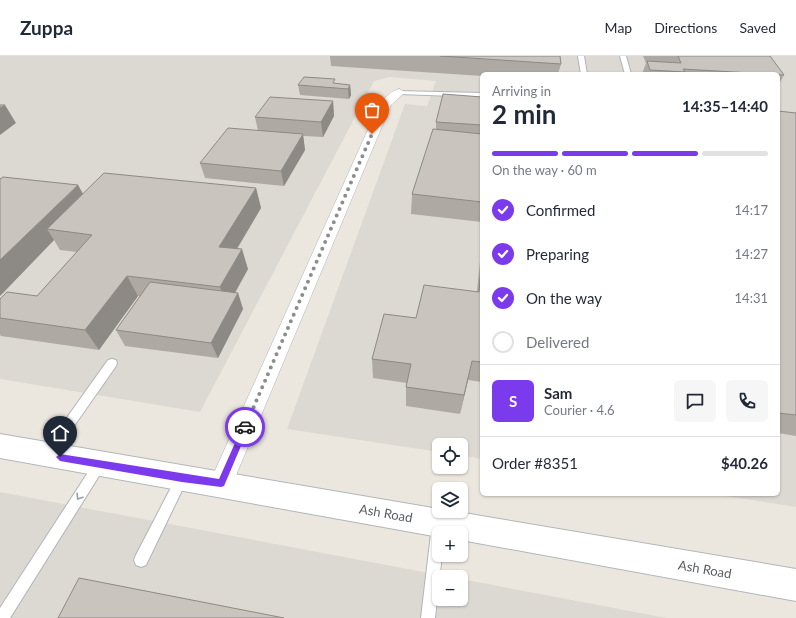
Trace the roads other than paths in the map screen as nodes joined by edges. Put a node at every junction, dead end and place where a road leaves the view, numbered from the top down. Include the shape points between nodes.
1 (581, 56) edge
2 (623, 56) edge
3 (584, 72) edge
4 (627, 72) edge
5 (407, 92) junction
6 (480, 95) edge
7 (467, 102) edge
8 (112, 362) dead end
9 (0, 446) edge
10 (47, 455) junction
11 (100, 464) junction
12 (182, 478) junction
13 (221, 484) junction
14 (439, 523) junction
15 (141, 560) dead end
16 (796, 584) edge
17 (2, 618) edge
18 (428, 618) edge

1 - 3 lane
2 - 4 lane
5 - 6 lane
5 - 7 lane
5 - 13 street via 385,105
8 - 10 lane
9 - 10 main road, Ash Road
10 - 11 main road, Ash Road
11 - 12 main road, Ash Road
11 -> 17 lane
12 - 13 main road, Ash Road
12 - 15 lane
13 - 14 main road, Ash Road
14 - 16 main road, Ash Road
14 - 18 lane

